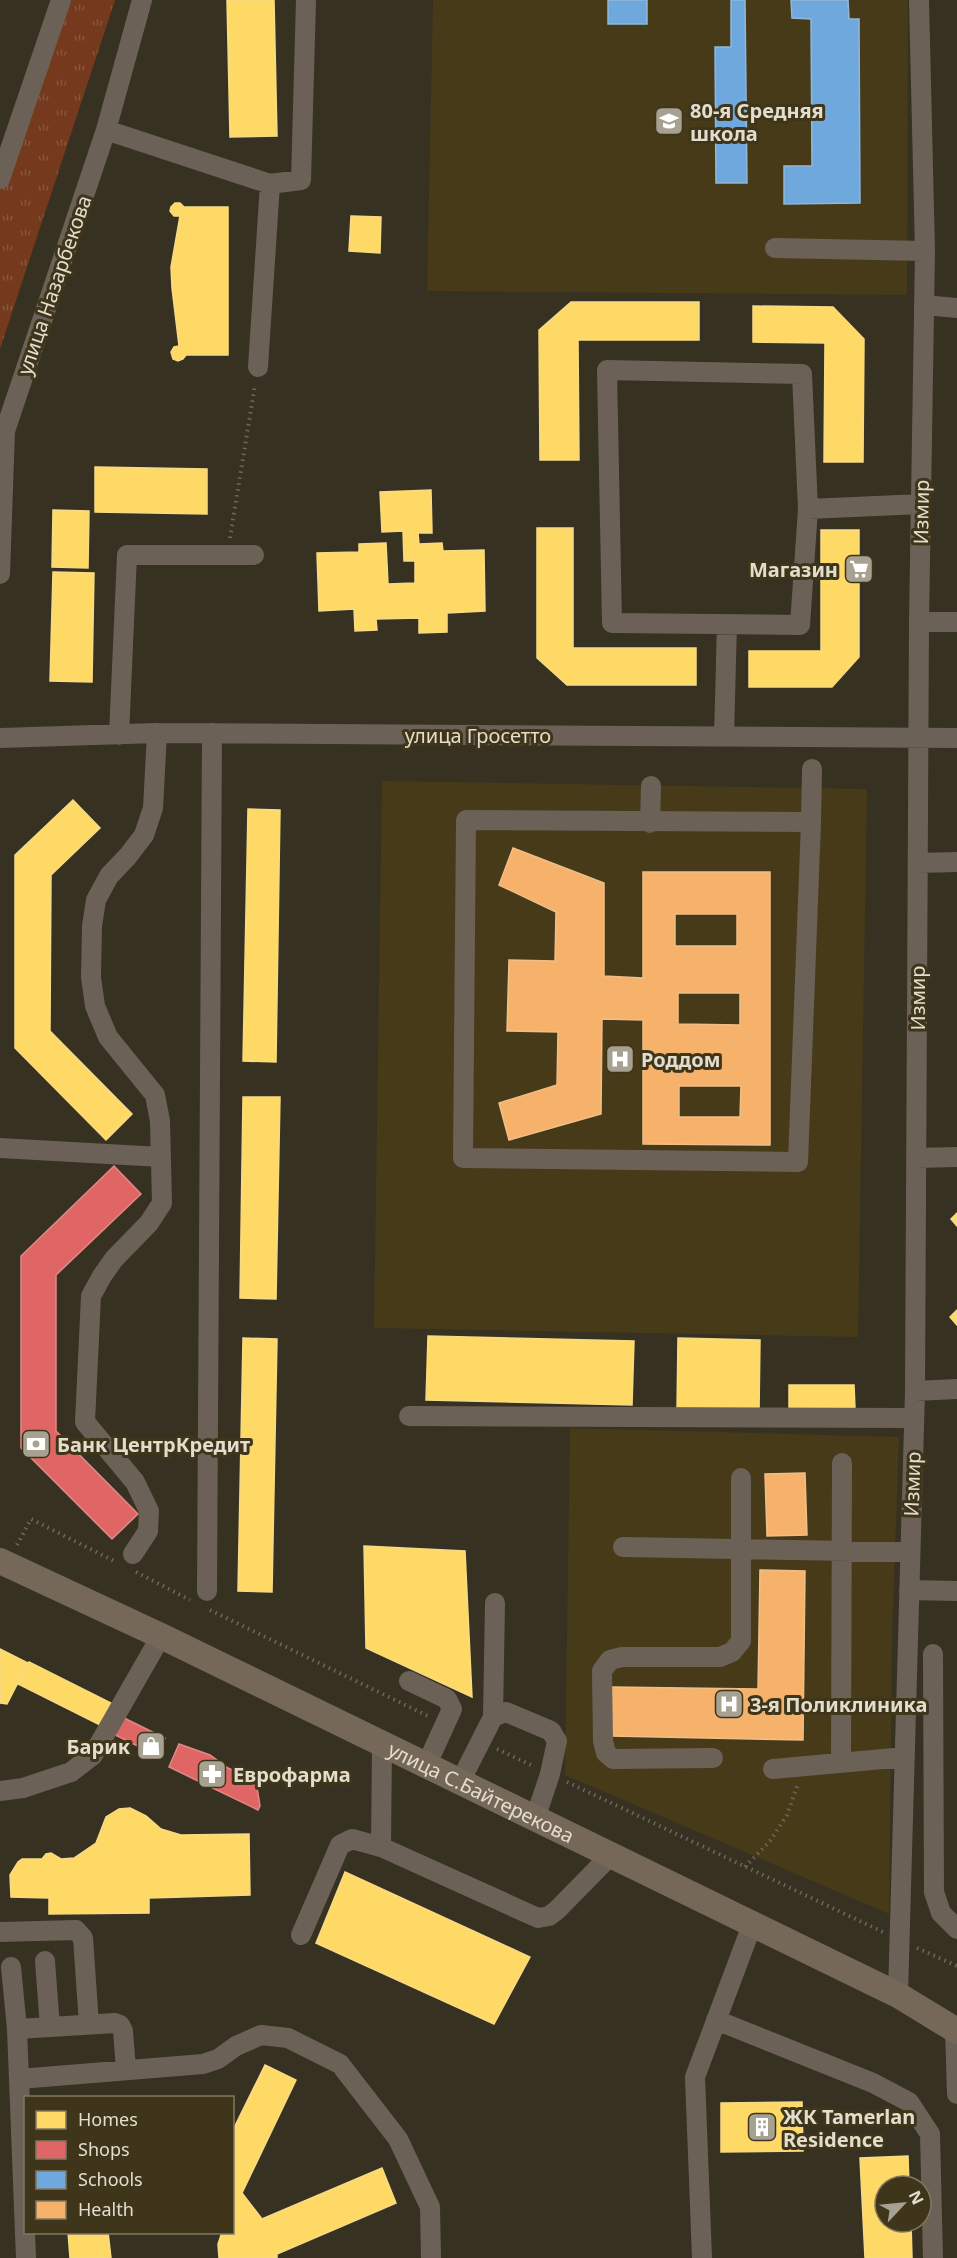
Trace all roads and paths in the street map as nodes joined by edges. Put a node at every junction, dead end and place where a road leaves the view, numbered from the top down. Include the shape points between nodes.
1 (61, 0) edge
2 (142, 0) edge
3 (306, 0) edge
4 (919, 0) edge
5 (106, 130) junction
6 (0, 179) edge
7 (270, 184) junction
8 (775, 248) dead end
9 (925, 251) junction
10 (924, 305) junction
11 (957, 308) edge
12 (258, 367) joint
13 (921, 504) junction
14 (808, 509) junction
15 (227, 555) junction
16 (254, 555) dead end
17 (0, 574) edge
18 (919, 622) junction
19 (957, 622) edge
20 (727, 624) junction
21 (157, 733) junction
22 (212, 733) junction
23 (119, 735) junction
24 (724, 737) junction
25 (0, 738) edge
26 (919, 738) junction
27 (957, 738) edge
28 (812, 769) dead end
29 (651, 786) dead end
30 (811, 822) junction
31 (650, 823) junction
32 (957, 862) edge
33 (918, 863) junction
34 (0, 1148) edge
35 (160, 1157) junction
36 (957, 1157) edge
37 (916, 1158) junction
38 (957, 1389) edge
39 (915, 1391) junction
40 (409, 1416) dead end
41 (914, 1418) junction
42 (842, 1463) dead end
43 (741, 1478) dead end
44 (623, 1547) dead end
45 (741, 1549) junction
46 (841, 1551) junction
47 (910, 1552) junction
48 (133, 1554) dead end
49 (0, 1561) edge
50 (909, 1590) junction
51 (207, 1591) dead end
52 (957, 1591) edge
53 (495, 1603) dead end
54 (161, 1636) junction
55 (933, 1654) dead end
56 (409, 1681) dead end
57 (493, 1717) junction
58 (382, 1744) junction
59 (905, 1757) junction
60 (713, 1758) dead end
61 (841, 1763) junction
62 (426, 1766) junction
63 (804, 1766) junction
64 (773, 1769) dead end
65 (460, 1782) junction
66 (0, 1791) edge
67 (535, 1819) junction
68 (381, 1847) junction
69 (610, 1856) junction
70 (745, 1867) dead end
71 (752, 1925) junction
72 (957, 1929) edge
73 (0, 1932) edge
74 (301, 1935) dead end
75 (45, 1962) dead end
76 (11, 1967) dead end
77 (898, 1995) junction
78 (716, 2020) junction
79 (89, 2024) junction
80 (50, 2028) junction
81 (17, 2029) junction
82 (956, 2031) edge
83 (126, 2069) junction
84 (19, 2079) junction
85 (957, 2094) edge
86 (24, 2207) edge
87 (25, 2234) edge
88 (26, 2258) edge
89 (431, 2258) edge
90 (702, 2258) edge
91 (933, 2258) edge

1 - 6 street
2 - 5 street, улица Назарбекова
3 - 7 street via 301,180
4 - 9 street, Измир
5 - 7 street
5 - 17 street, улица Назарбекова via 4,430
7 - 12 street
8 - 9 street
9 - 10 street, Измир
10 - 11 street
10 - 13 street, Измир
12 - 15 path
13 - 14 street
13 - 18 street, Измир
14 - 20 street via 800,625
14 - 20 street via 802,374 607,370 612,622
15 - 16 street
15 - 23 street via 127,555
18 - 19 street
18 - 26 street, Измир
20 - 24 street
21 - 22 street, улица Гросетто
21 - 23 street, улица Гросетто
21 - 35 street via 153,808 144,835 109,876 96,900 91,977 95,1006 108,1036 154,1095
22 - 24 street, улица Гросетто
22 - 51 street
23 - 25 street, улица Гросетто
24 - 26 street, улица Гросетто
26 - 27 street, улица Гросетто
26 - 33 street, Измир
28 - 30 street
29 - 31 street
30 - 31 street
30 - 31 street via 798,1162 463,1158 466,820
32 - 33 street
33 - 37 street, Измир
34 - 35 street
35 - 48 street via 162,1203 102,1276 92,1296 90,1318 85,1422 135,1482 149,1511 148,1531
36 - 37 street
37 - 39 street, Измир
38 - 39 street
39 - 41 street, Измир
40 - 41 street
41 - 47 street, Измир
42 - 46 street
43 - 45 street
44 - 45 street
45 - 46 street
45 - 60 street via 741,1641 732,1652 720,1656 622,1657 610,1660 602,1671 603,1741 606,1753 613,1759
46 - 47 street
46 - 61 street
47 - 50 street, Измир
49 - 54 main road, улица С.Байтерекова
50 - 52 street
50 - 59 street, Измир
53 - 57 street
54 - 58 main road, улица С.Байтерекова
54 - 66 street via 93,1755 71,1772 23,1788
55 - 72 street via 934,1892 941,1913
56 - 62 street via 447,1699 452,1709
57 - 65 street
57 - 67 street via 506,1712 551,1731 556,1741
58 - 62 main road, улица С.Байтерекова
58 - 68 street
59 - 61 street
59 - 77 street, Измир
61 - 63 street
62 - 65 main road, улица С.Байтерекова
63 - 64 street
63 - 70 path via 787,1815
65 - 67 main road, улица С.Байтерекова
67 - 69 main road, улица С.Байтерекова
68 - 69 street via 537,1918 557,1910
68 - 74 street via 352,1839 340,1845
69 - 71 main road, улица С.Байтерекова
71 - 77 main road, улица С.Байтерекова
71 - 78 street
73 - 79 street via 76,1930 83,1938
75 - 80 street
76 - 81 street
77 - 82 main road, улица С.Байтерекова
78 - 90 street via 695,2077
78 - 91 street via 873,2083 909,2102 930,2134
79 - 80 street
79 - 83 street via 120,2025
80 - 81 street
81 - 84 street
82 - 85 street
83 - 84 street
83 - 89 street via 203,2064 261,2035 288,2038 340,2064 398,2139 430,2207
84 - 86 street
87 - 88 street

